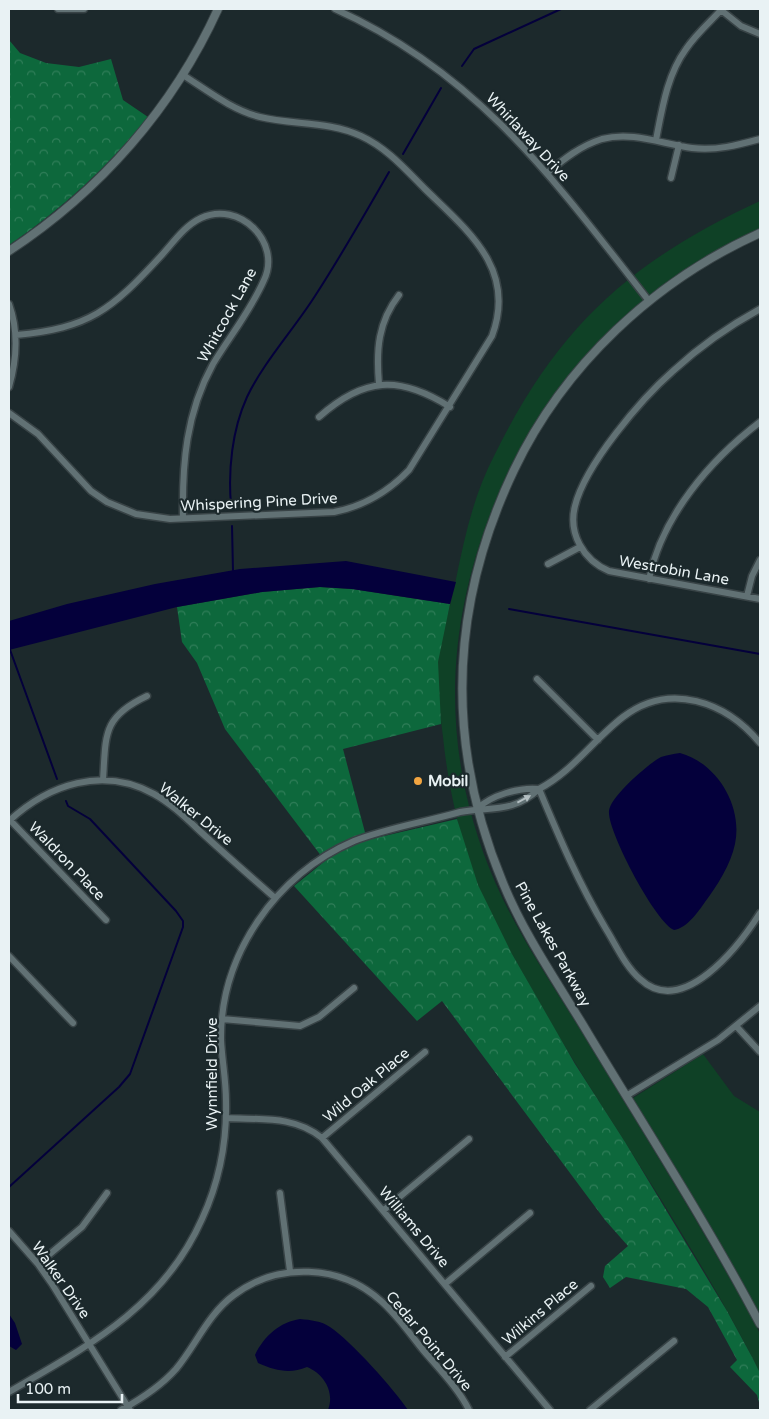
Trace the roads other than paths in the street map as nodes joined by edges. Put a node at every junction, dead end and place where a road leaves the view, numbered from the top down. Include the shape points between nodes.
1 (58, 9) edge
2 (84, 9) edge
3 (218, 9) edge
4 (335, 9) edge
5 (722, 9) edge
6 (760, 34) edge
7 (184, 75) junction
8 (760, 139) edge
9 (656, 140) junction
10 (679, 145) junction
11 (547, 173) junction
12 (671, 178) dead end
13 (760, 233) edge
14 (9, 250) edge
15 (399, 295) dead end
16 (649, 301) junction
17 (9, 304) edge
18 (760, 309) edge
19 (16, 335) junction
20 (379, 384) junction
21 (9, 387) edge
22 (450, 407) junction
23 (9, 413) edge
24 (319, 417) dead end
25 (760, 422) edge
26 (183, 518) junction
27 (580, 546) junction
28 (760, 560) edge
29 (548, 564) dead end
30 (649, 579) junction
31 (747, 596) junction
32 (760, 598) edge
33 (538, 679) dead end
34 (147, 696) dead end
35 (598, 740) junction
36 (760, 743) edge
37 (103, 780) junction
38 (539, 789) junction
39 (477, 808) junction
40 (9, 820) edge
41 (275, 898) junction
42 (760, 913) edge
43 (106, 920) dead end
44 (9, 956) edge
45 (354, 988) dead end
46 (760, 1006) edge
47 (222, 1020) junction
48 (73, 1023) dead end
49 (737, 1027) junction
50 (425, 1052) dead end
51 (760, 1052) edge
52 (626, 1096) junction
53 (226, 1118) junction
54 (322, 1138) junction
55 (469, 1139) dead end
56 (107, 1193) dead end
57 (280, 1193) dead end
58 (384, 1210) junction
59 (530, 1213) dead end
60 (9, 1230) edge
61 (38, 1264) junction
62 (290, 1271) junction
63 (445, 1284) junction
64 (591, 1286) dead end
65 (760, 1324) edge
66 (674, 1340) dead end
67 (90, 1345) junction
68 (506, 1357) junction
69 (9, 1392) edge
70 (126, 1409) edge
71 (469, 1410) edge
72 (550, 1410) edge
73 (590, 1410) edge

1 - 2 street
3 - 7 street
4 - 11 street, Whirlaway Drive via 392,38 448,76 501,122
5 - 6 street via 741,26
5 - 9 street via 693,39 677,63
7 - 14 street via 141,133 109,169 51,221
7 - 22 street, Whispering Pine Drive via 241,111 270,119 335,127 368,139 397,160 476,240 494,273 499,302 498,320 484,352
8 - 10 street via 714,148
9 - 10 street
9 - 11 street via 624,136 604,139 580,148
10 - 12 street
11 - 16 street, Whirlaway Drive
13 - 16 street, Pine Lakes Parkway via 699,265
15 - 20 street via 379,334
16 - 39 street, Pine Lakes Parkway via 600,346 554,402 522,454 489,530 470,604 462,670 464,747
17 - 19 street
18 - 27 street via 683,361 621,428 589,476 575,505 574,527
19 - 21 street via 16,359
19 - 26 street, Whitcock Lane via 62,329 100,312 124,294 186,229 204,217 232,215 255,228 267,250 267,274 211,370 196,404 183,461
20 - 22 street via 414,388
20 - 24 street via 361,388 344,397
22 - 26 street, Whispering Pine Drive via 409,470 383,493 364,503 325,514
23 - 26 street, Whispering Pine Drive via 38,434 85,486 107,502 146,517
25 - 30 street via 722,455 691,493 662,542
27 - 29 street
27 - 30 street, Westrobin Lane via 604,569
28 - 31 street
30 - 31 street, Westrobin Lane
31 - 32 street, Westrobin Lane
33 - 35 street
34 - 37 street via 121,710 111,723 105,743
35 - 36 street via 637,708 662,700 684,699 705,703 730,714
35 - 38 street via 560,776
37 - 40 street, Walker Drive via 75,783 48,792
37 - 41 street, Walker Drive via 135,786 160,797
38 - 39 street via 521,789 488,800
39 -> 38 street via 493,810 515,804
38 - 42 street via 565,852 592,905 632,970 647,985 670,990 694,983 729,954
39 - 41 street, Wynnfield Drive via 353,842 308,868
39 - 52 street, Pine Lakes Parkway via 502,882 517,912
40 - 43 street, Waldron Place
41 - 47 street, Wynnfield Drive via 254,927 239,956 228,986
44 - 48 street
45 - 47 street via 319,1017 300,1026
46 - 49 street
47 - 53 street, Wynnfield Drive
49 - 51 street
49 - 52 street
50 - 54 street, Wild Oak Place
52 - 65 street, Pine Lakes Parkway
53 - 54 street, Williams Drive via 289,1121
53 - 67 street, Wynnfield Drive via 216,1182 188,1247 152,1294
54 - 58 street, Williams Drive
55 - 58 street
56 - 61 street via 82,1227
57 - 62 street
58 - 63 street, Williams Drive
59 - 63 street
60 - 61 street, Walker Drive
61 - 67 street, Walker Drive
62 - 70 street, Cedar Point Drive via 254,1283 235,1294 219,1308 175,1369
62 - 71 street, Cedar Point Drive via 317,1271 341,1277 381,1301 457,1390
63 - 68 street, Williams Drive
64 - 68 street, Wilkins Place
66 - 73 street
67 - 69 street, Wynnfield Drive
67 - 70 street, Walker Drive
68 - 72 street, Williams Drive

